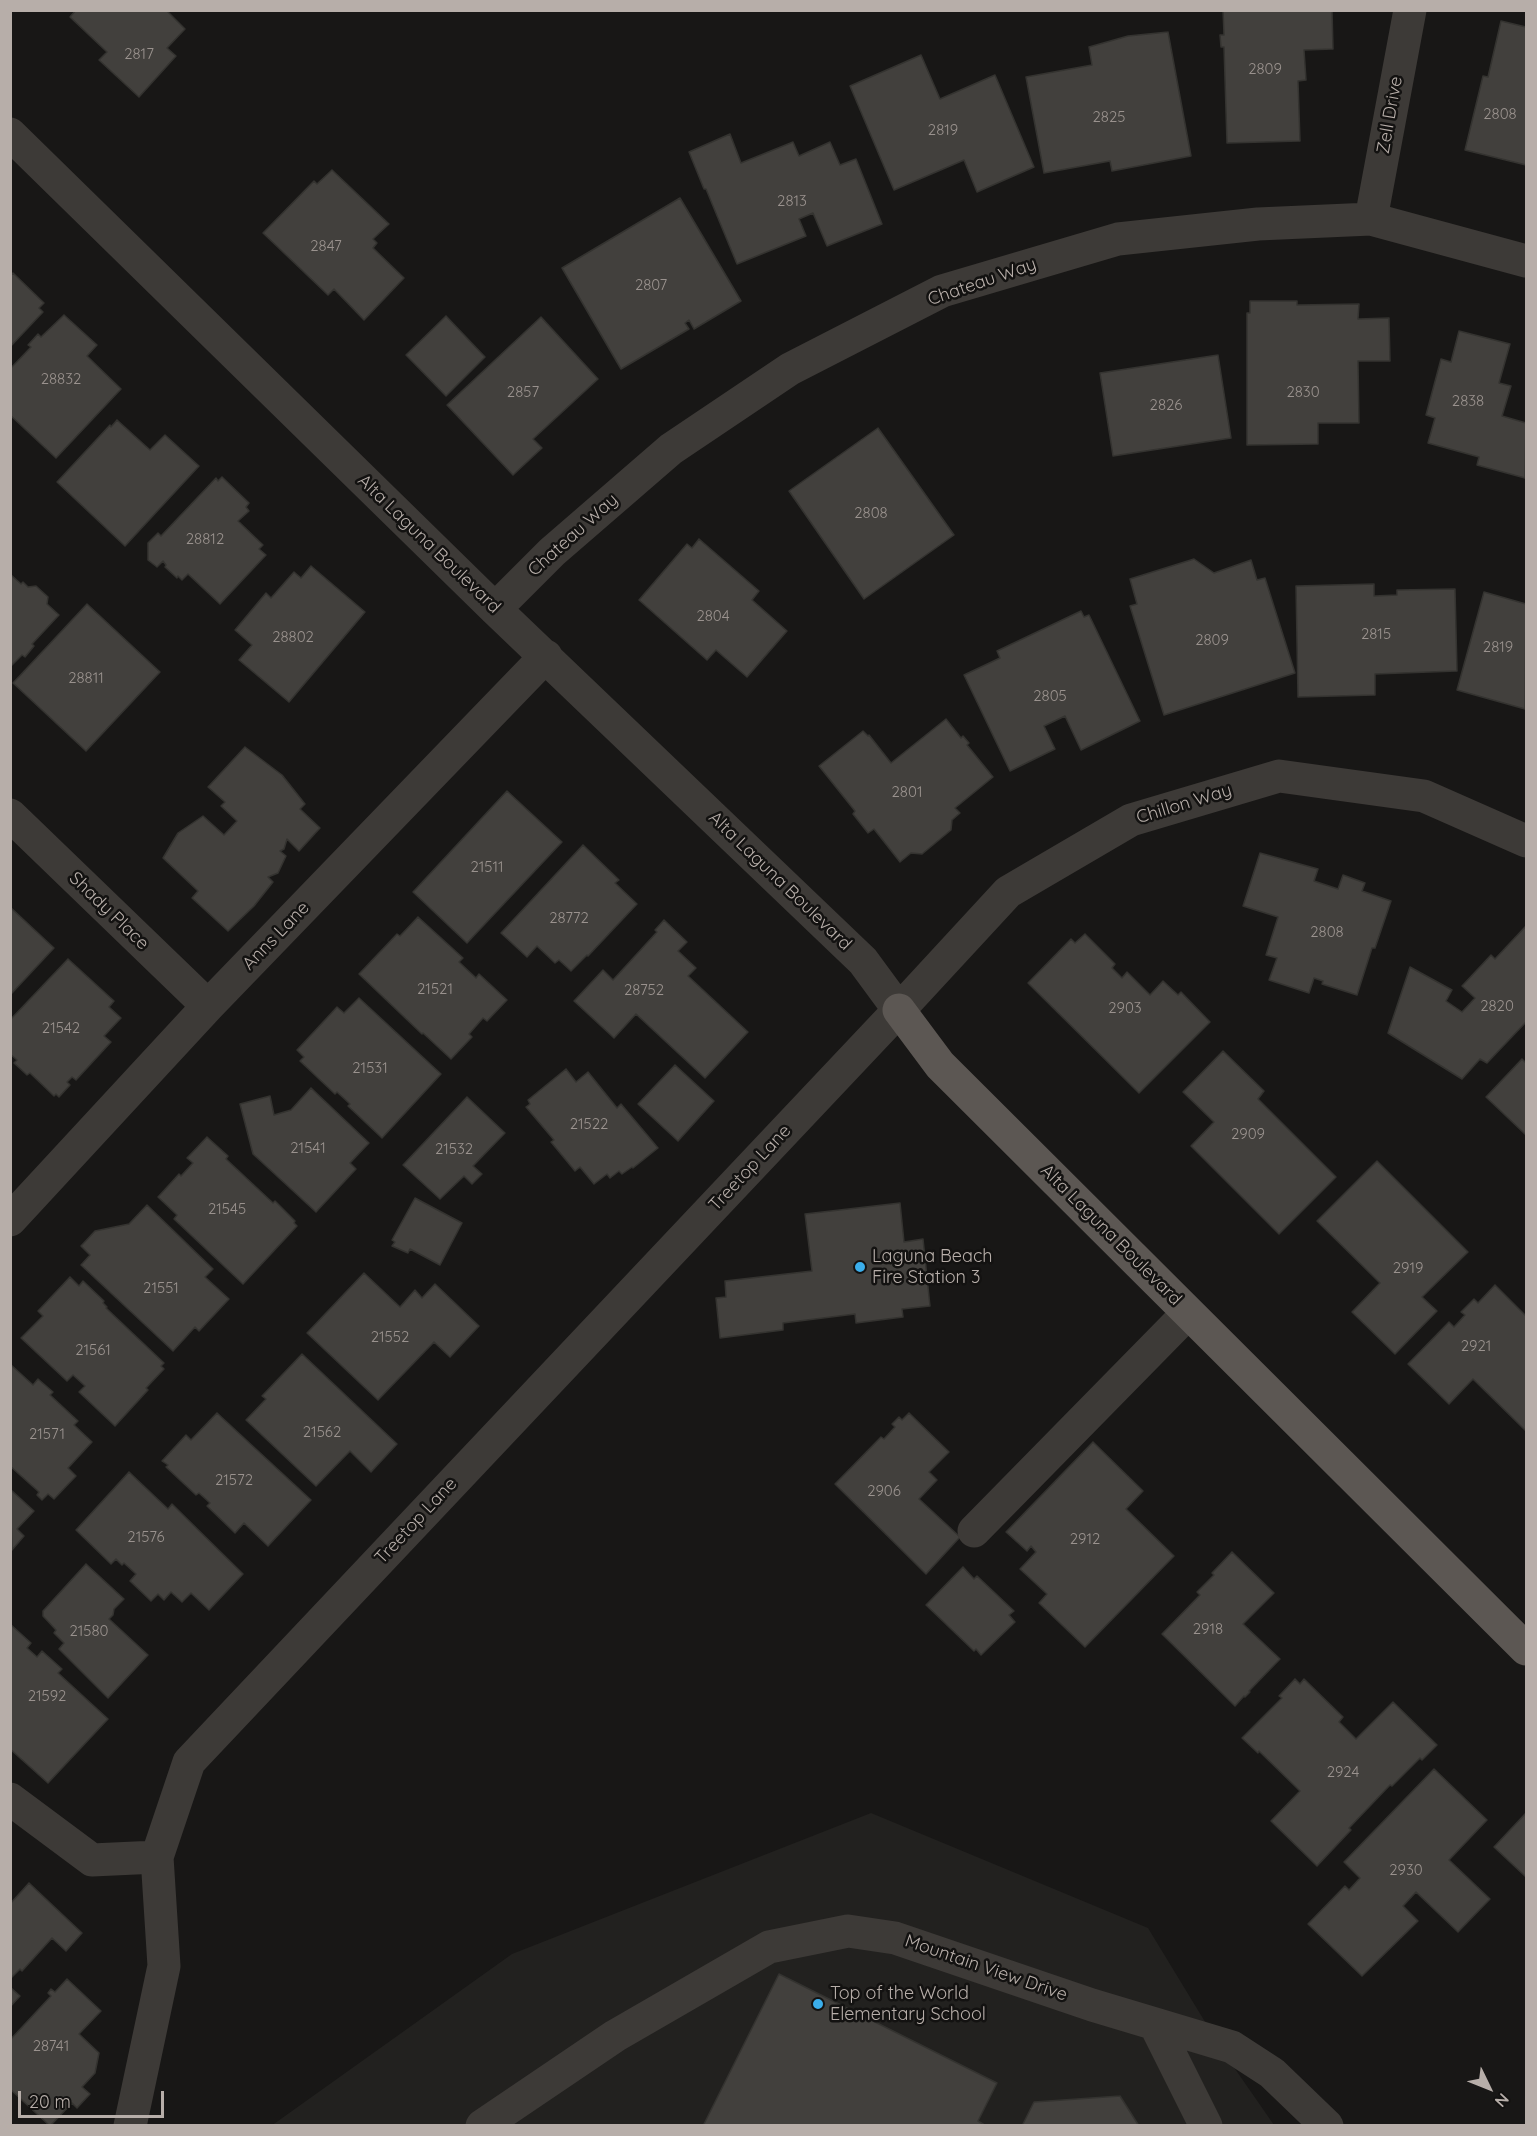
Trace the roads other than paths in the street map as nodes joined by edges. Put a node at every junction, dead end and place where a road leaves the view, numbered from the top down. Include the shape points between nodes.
1 (1410, 10) edge
2 (10, 134) edge
3 (1371, 219) junction
4 (1527, 261) edge
5 (495, 609) junction
6 (546, 656) junction
7 (10, 815) edge
8 (1527, 841) edge
9 (208, 1006) junction
10 (899, 1010) junction
11 (10, 1220) edge
12 (1188, 1312) junction
13 (974, 1532) dead end
14 (1527, 1649) edge
15 (10, 1799) edge
16 (157, 1857) junction
17 (1155, 2024) junction
18 (130, 2126) edge
19 (482, 2126) edge
20 (1206, 2126) edge
21 (1327, 2126) edge

1 - 3 street, Zell Drive
2 - 5 street, Alta Laguna Boulevard
3 - 4 street, Chateau Way
3 - 5 street, Chateau Way via 1258,224 1118,239 942,291 790,369 671,449 552,552
5 - 6 street, Alta Laguna Boulevard
6 - 9 street, Anns Lane
6 - 10 street, Alta Laguna Boulevard via 863,961
7 - 9 street, Shady Place
8 - 10 street, Chillon Way via 1424,796 1279,776 1131,820 1008,892
9 - 11 street, Anns Lane
10 - 12 main road, Alta Laguna Boulevard via 940,1065
10 - 16 street, Treetop Lane via 189,1762
12 - 13 street
12 - 14 main road, Alta Laguna Boulevard
15 - 16 street via 92,1860
16 - 18 street, Treetop Lane via 164,1966
17 - 19 street, Mountain View Drive via 895,1938 848,1931 769,1947 615,2036
17 - 20 street
17 - 21 street, Mountain View Drive via 1232,2047 1272,2073

